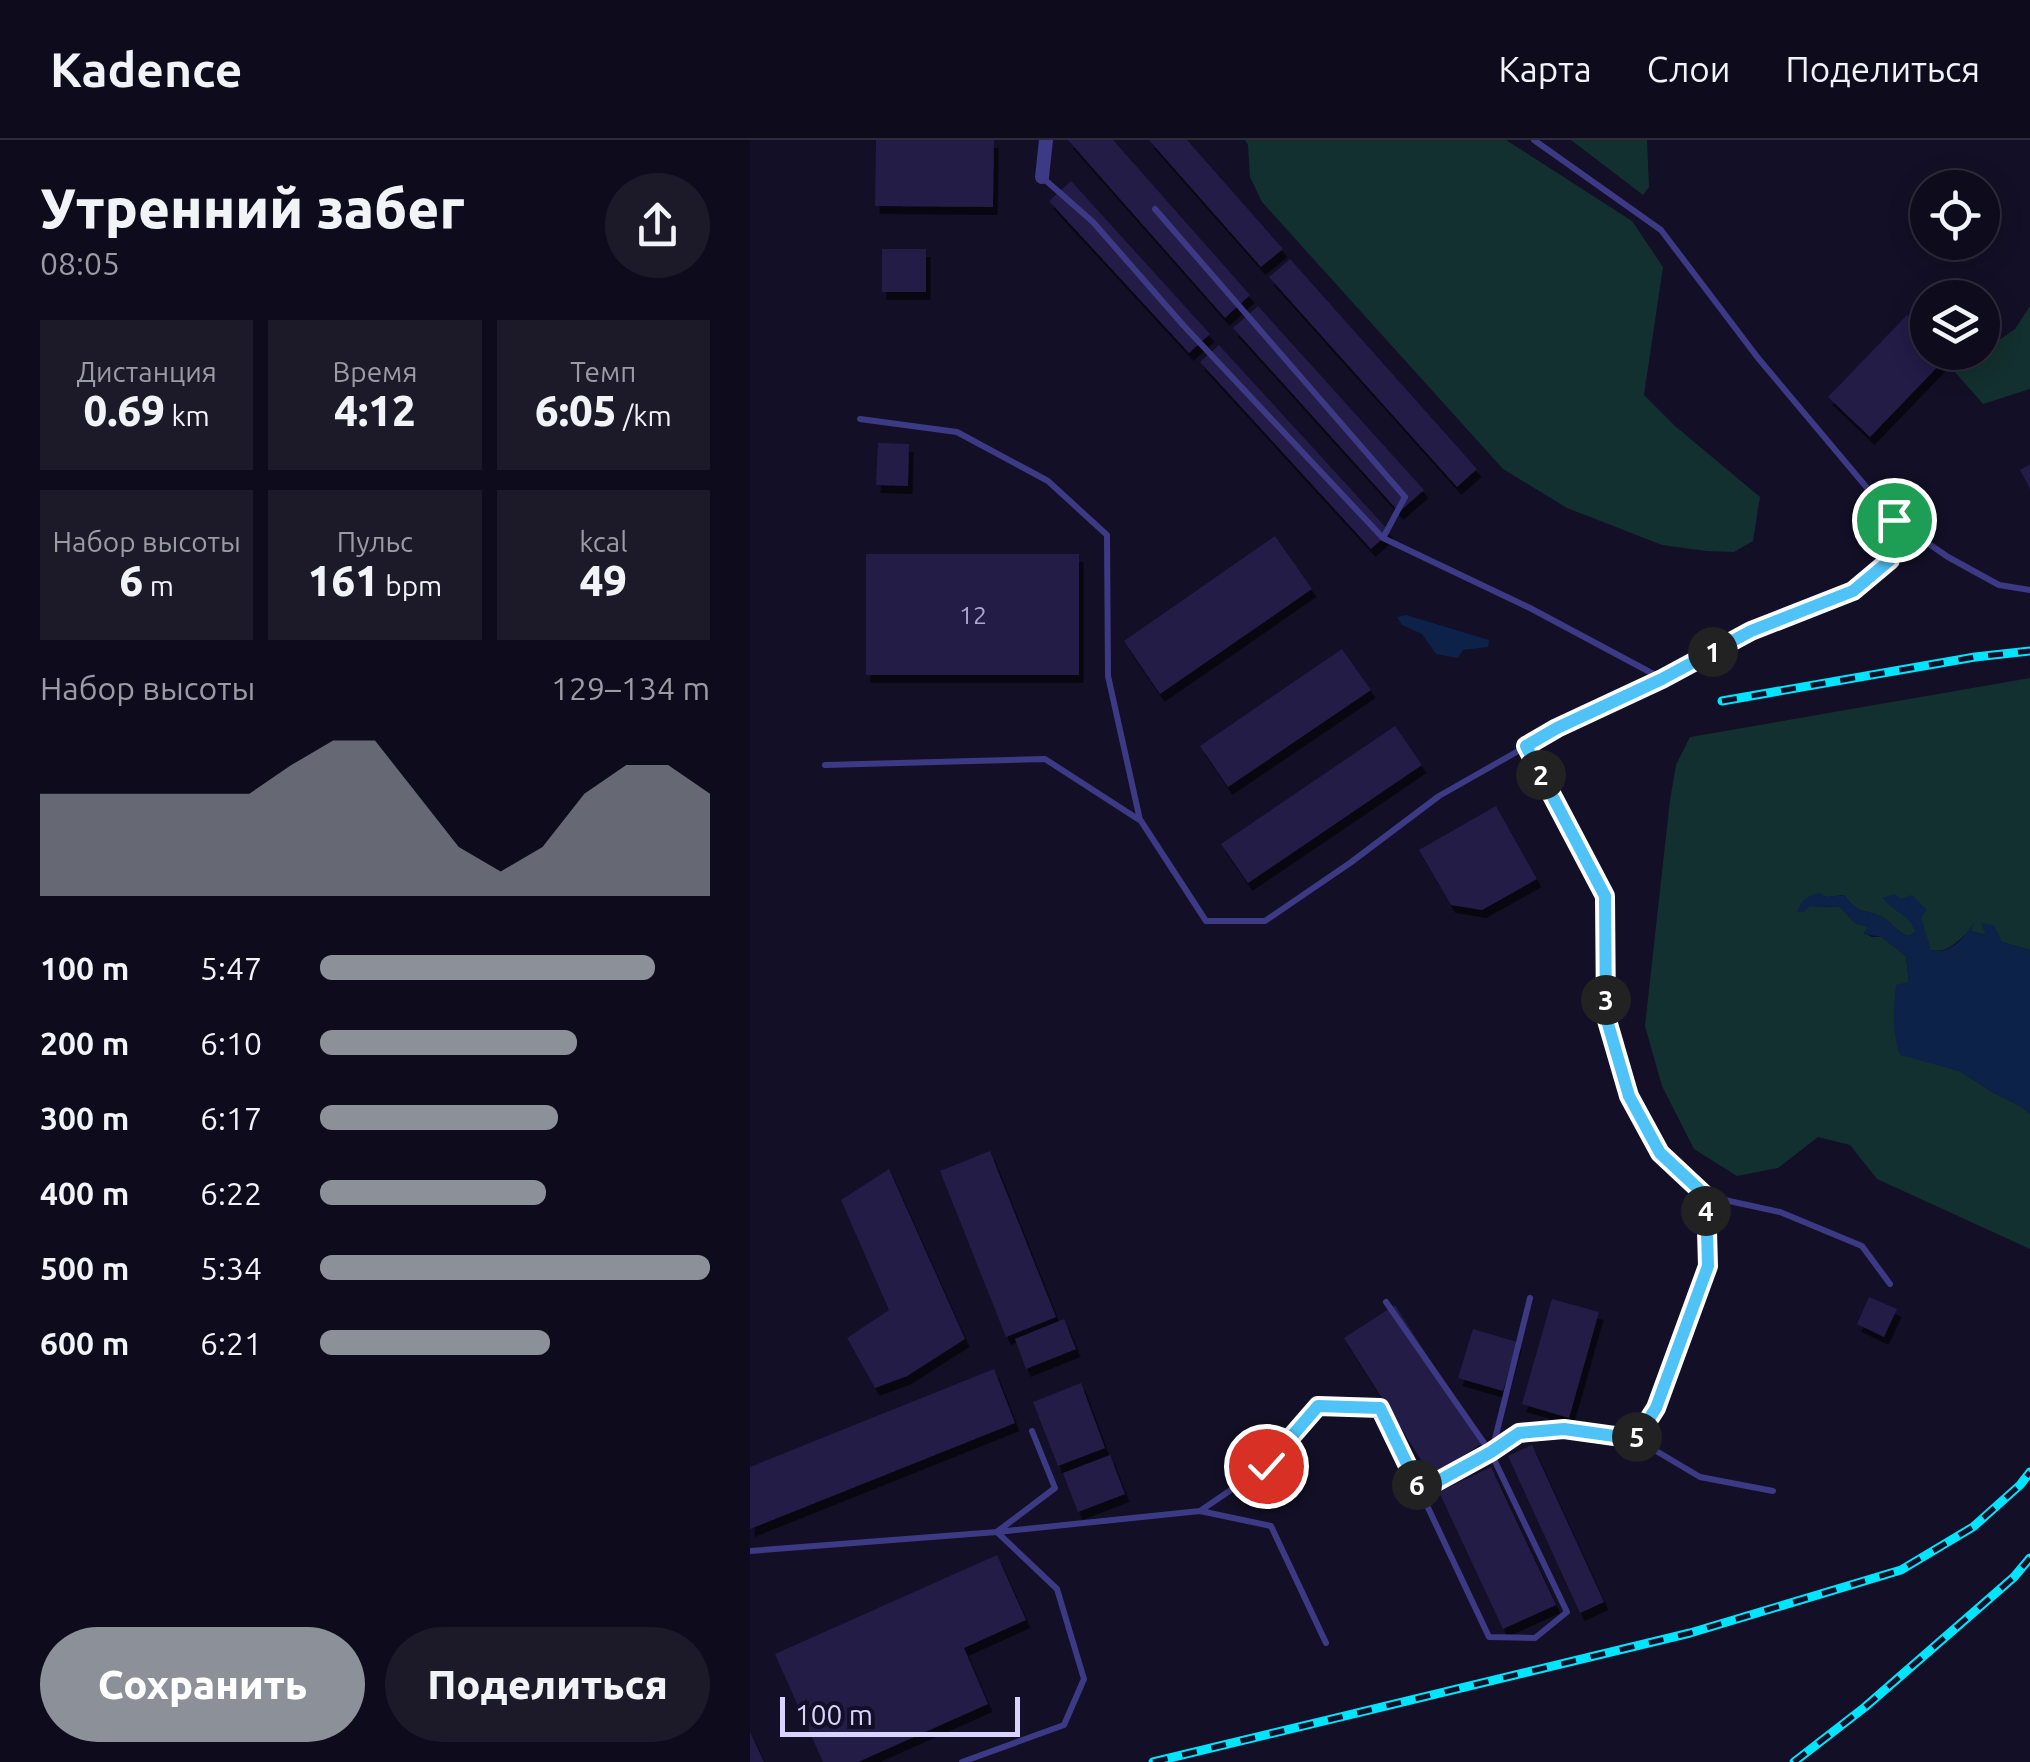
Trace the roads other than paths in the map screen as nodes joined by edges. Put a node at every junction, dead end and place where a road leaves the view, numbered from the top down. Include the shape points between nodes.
1 (1046, 140) edge
2 (1534, 140) edge
3 (1042, 177) joint
4 (1155, 210) dead end
5 (860, 419) dead end
6 (1894, 520) junction
7 (1383, 538) junction
8 (2030, 590) edge
9 (1662, 679) junction
10 (1526, 746) junction
11 (825, 765) dead end
12 (1141, 822) junction
13 (1706, 1196) junction
14 (1890, 1284) dead end
15 (1530, 1298) dead end
16 (1386, 1302) dead end
17 (1032, 1430) dead end
18 (1636, 1439) junction
19 (1491, 1452) junction
20 (1420, 1491) junction
21 (1773, 1491) dead end
22 (1200, 1512) junction
23 (997, 1532) junction
24 (750, 1551) edge
25 (1326, 1643) dead end
26 (962, 1762) edge

1 - 3 street
2 - 6 lane via 1660,230
3 - 7 lane via 1092,222
4 - 7 lane via 1405,497
5 - 12 lane via 958,432 1048,481 1107,535 1108,676
6 - 8 lane via 2000,585
6 - 9 lane via 1890,560 1853,591 1751,631
7 - 9 lane
9 - 10 lane
10 - 12 lane via 1439,796 1265,920 1206,921
10 - 13 lane via 1605,896 1606,1017 1629,1096 1660,1153
11 - 12 lane via 1045,759
13 - 14 lane via 1780,1212 1862,1246
13 - 18 lane via 1708,1266 1656,1408
15 - 19 lane
16 - 19 lane
17 - 23 lane via 1055,1488
18 - 19 lane via 1564,1429 1519,1433
18 - 21 lane via 1700,1476
19 - 20 lane
19 - 20 lane via 1567,1612 1535,1638 1489,1637
20 - 22 lane via 1380,1408 1318,1406 1266,1466
22 - 23 lane
22 - 25 lane via 1271,1526
23 - 24 lane
23 - 26 lane via 1057,1589 1084,1679 1064,1725

